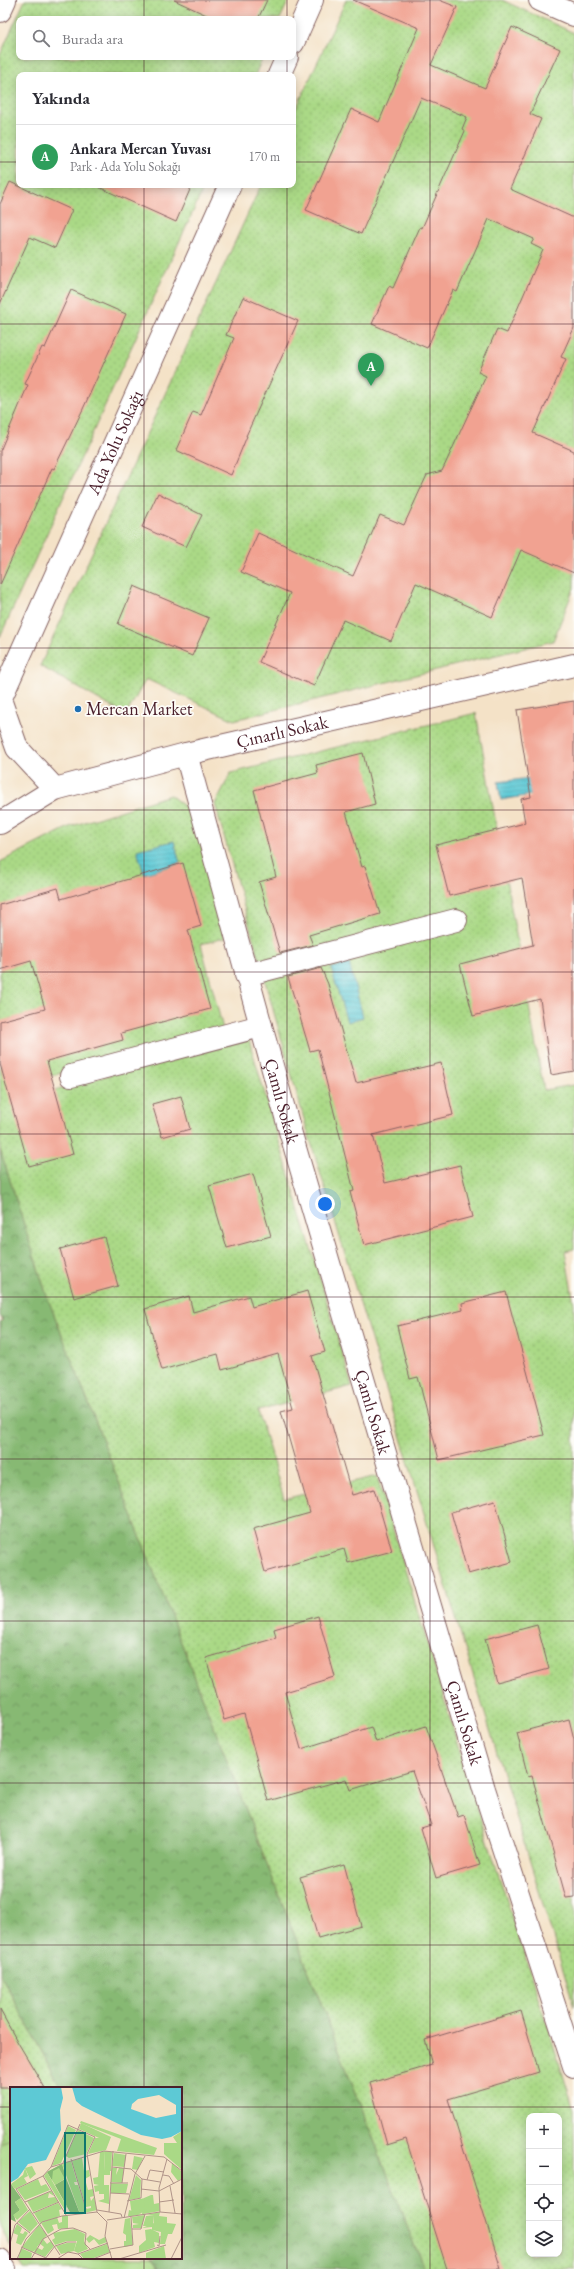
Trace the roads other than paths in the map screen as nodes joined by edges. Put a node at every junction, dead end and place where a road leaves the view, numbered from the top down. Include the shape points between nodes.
1 (5, 0) edge
2 (312, 0) edge
3 (540, 0) edge
4 (0, 11) edge
5 (574, 16) edge
6 (296, 36) edge
7 (286, 60) edge
8 (280, 72) edge
9 (229, 188) edge
10 (574, 665) edge
11 (0, 700) edge
12 (186, 754) junction
13 (54, 790) junction
14 (0, 822) edge
15 (456, 920) dead end
16 (246, 975) junction
17 (260, 1026) junction
18 (70, 1076) dead end
19 (574, 2066) edge
20 (0, 2261) edge
21 (5, 2269) edge

1 - 4 street
2 - 6 street
3 - 5 street
7 - 8 street
9 - 11 street, Ada Yolu Sokağı
10 - 12 street, Çınarlı Sokak
11 - 13 street via 17,748
12 - 13 street, Çınarlı Sokak
12 - 16 street, Çamlı Sokak
13 - 14 street, Çınarlı Sokak
15 - 16 street
16 - 17 street, Çamlı Sokak
17 - 18 street
17 - 19 street, Çamlı Sokak via 484,1789
20 - 21 street

